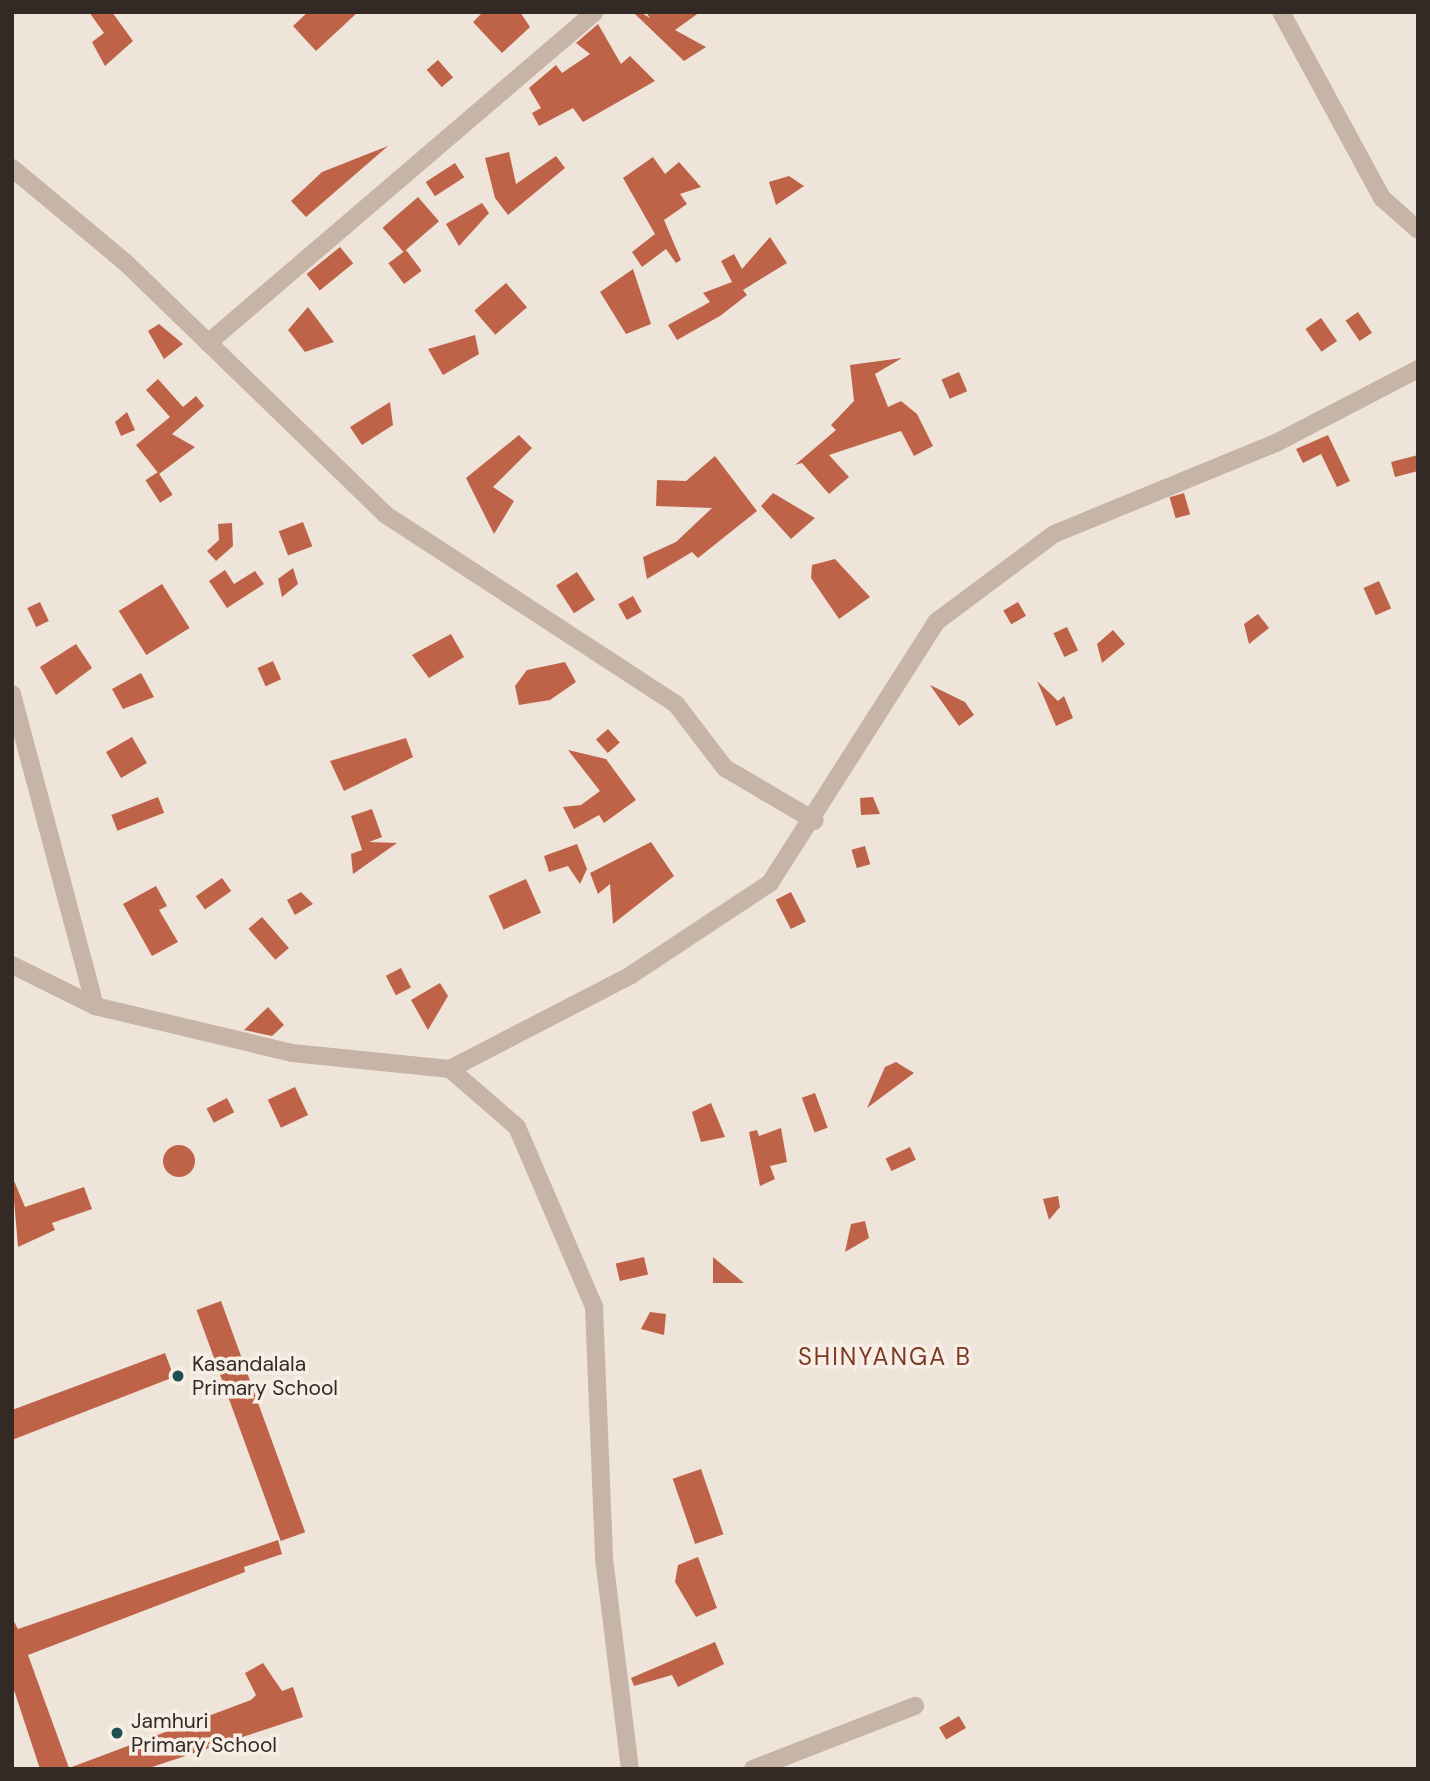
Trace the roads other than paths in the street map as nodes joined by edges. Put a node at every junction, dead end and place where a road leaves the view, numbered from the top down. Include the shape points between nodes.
1 (595, 12) edge
2 (1281, 12) edge
3 (12, 168) edge
4 (1418, 230) edge
5 (208, 342) junction
6 (1418, 369) edge
7 (12, 694) edge
8 (815, 821) junction
9 (12, 965) edge
10 (95, 1006) junction
11 (450, 1069) junction
12 (915, 1706) dead end
13 (630, 1769) edge
14 (753, 1769) edge

1 - 5 street
2 - 4 street via 1382,198
3 - 5 street
5 - 8 street via 386,515 676,705 725,768
6 - 8 street via 1276,443 1054,534 936,622
7 - 10 street
8 - 11 street via 770,883 631,975
9 - 10 street
10 - 11 street via 292,1053
11 - 13 street via 517,1127 594,1307 604,1558
12 - 14 street

